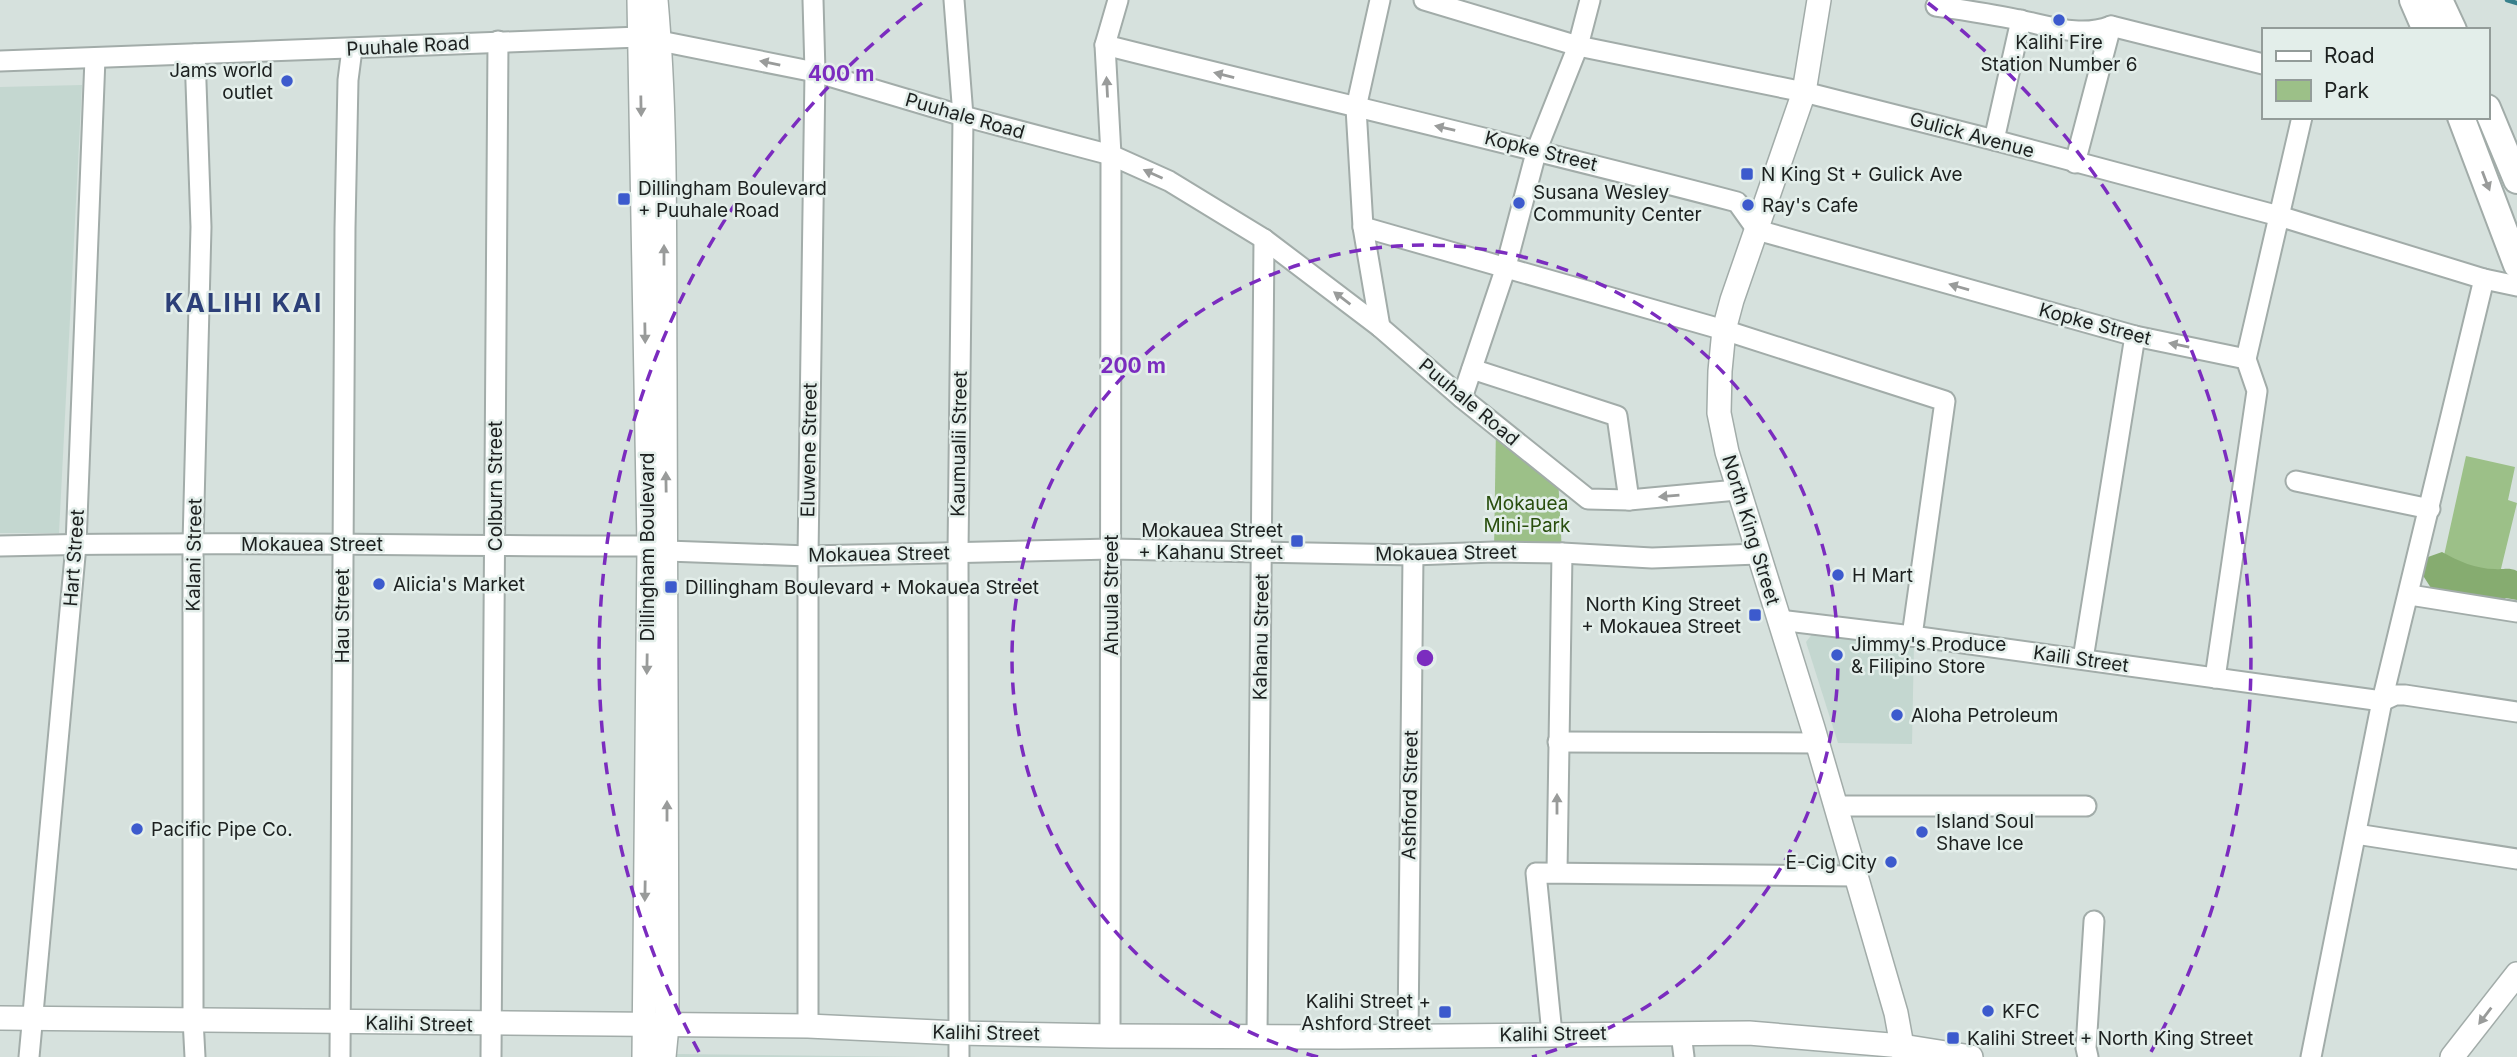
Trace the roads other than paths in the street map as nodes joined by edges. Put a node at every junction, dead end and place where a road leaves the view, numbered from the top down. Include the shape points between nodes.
1 (639, 0) edge
2 (656, 0) edge
3 (813, 0) edge
4 (954, 0) edge
5 (1118, 0) edge
6 (1380, 0) edge
7 (1424, 0) edge
8 (1590, 0) edge
9 (1819, 0) edge
10 (1936, 6) dead end
11 (2021, 20) junction
12 (2111, 26) junction
13 (650, 40) junction
14 (498, 41) junction
15 (1105, 45) junction
16 (1578, 46) junction
17 (352, 49) junction
18 (195, 54) junction
19 (95, 58) junction
20 (0, 61) edge
21 (2262, 64) edge
22 (815, 72) junction
23 (1804, 92) junction
24 (1356, 108) junction
25 (2489, 113) edge
26 (962, 116) junction
27 (2302, 119) edge
28 (2462, 119) edge
29 (1994, 141) junction
30 (1537, 149) junction
31 (1111, 155) junction
32 (2075, 163) junction
33 (2517, 180) edge
34 (2279, 216) junction
35 (1363, 227) junction
36 (1757, 230) junction
37 (1264, 239) junction
38 (2517, 265) edge
39 (1505, 270) junction
40 (2484, 279) junction
41 (2517, 286) edge
42 (1380, 327) junction
43 (1724, 331) junction
44 (2135, 336) junction
45 (2246, 359) junction
46 (1472, 369) junction
47 (1462, 398) junction
48 (2296, 481) dead end
49 (1737, 490) junction
50 (1629, 500) junction
51 (2430, 509) junction
52 (343, 543) junction
53 (193, 544) junction
54 (76, 545) junction
55 (0, 546) edge
56 (495, 546) junction
57 (658, 548) junction
58 (1111, 549) junction
59 (958, 552) junction
60 (1262, 553) junction
61 (1562, 553) junction
62 (1758, 554) junction
63 (1413, 555) junction
64 (808, 556) junction
65 (2410, 595) junction
66 (2517, 612) edge
67 (1779, 620) junction
68 (1912, 636) junction
69 (2083, 659) junction
70 (2215, 678) junction
71 (2382, 702) junction
72 (2517, 712) edge
73 (1558, 742) junction
74 (1817, 743) junction
75 (1836, 806) junction
76 (2086, 806) dead end
77 (2356, 834) junction
78 (2517, 859) edge
79 (1557, 872) junction
80 (1857, 876) junction
81 (2094, 921) dead end
82 (2517, 974) edge
83 (0, 1018) edge
84 (31, 1018) junction
85 (193, 1019) junction
86 (340, 1023) junction
87 (490, 1024) junction
88 (643, 1024) junction
89 (667, 1026) junction
90 (808, 1026) junction
91 (959, 1033) junction
92 (1681, 1033) junction
93 (1552, 1034) junction
94 (1256, 1035) junction
95 (1408, 1035) junction
96 (1110, 1036) junction
97 (1903, 1052) edge
98 (2458, 1053) edge
99 (29, 1057) edge
100 (195, 1057) edge
101 (340, 1057) edge
102 (491, 1057) edge
103 (645, 1057) edge
104 (664, 1057) edge
105 (959, 1057) edge
106 (1684, 1057) edge
107 (1971, 1057) edge
108 (2088, 1057) edge
109 (2311, 1057) edge

1 - 13 main road
2 - 13 main road
3 - 22 street, Eluwene Street
4 - 26 street, Kaumualii Street
5 - 15 street, Ahuula Street
6 - 24 street
7 - 16 street, Gulick Avenue
8 - 16 street
9 - 23 main road, North King Street
10 - 11 street
11 - 12 street via 2072,32
11 - 29 street
12 - 21 street
12 - 32 street
13 - 14 street, Puuhale Road
22 -> 13 street, Puuhale Road
13 - 57 main road, Dillingham Boulevard
14 - 17 street, Puuhale Road
14 - 56 street, Colburn Street
24 -> 15 street, Kopke Street
31 -> 15 street, Ahuula Street
16 - 23 street, Gulick Avenue
16 - 30 street
17 - 18 street, Puuhale Road
17 - 52 street, Hau Street via 345,228
18 - 19 street, Puuhale Road
18 - 53 street, Kalani Street via 201,227
19 - 20 street, Puuhale Road
19 - 54 street, Hart Street
22 - 26 street, Puuhale Road
22 - 64 street, Eluwene Street
23 - 29 street, Gulick Avenue
23 - 36 main road, North King Street
30 -> 24 street, Kopke Street
24 - 35 street
25 - 33 highway
26 - 31 street, Puuhale Road
26 - 59 street, Kaumualii Street
27 - 34 street
28 -> 38 highway
29 - 32 street, Gulick Avenue
30 - 36 street, Kopke Street via 1737,202
30 - 39 street
37 -> 31 street, Puuhale Road via 1169,181
31 - 58 street, Ahuula Street
32 - 34 street, Gulick Avenue
34 - 40 street, Gulick Avenue
34 - 45 street
35 - 39 street
35 - 42 street
36 - 43 main road, North King Street
44 -> 36 street, Kopke Street
42 -> 37 street, Puuhale Road
37 - 60 street, Kahanu Street
39 - 43 street
39 - 46 street
40 - 41 street, Gulick Avenue
40 - 51 street
42 - 47 street, Puuhale Road
43 - 49 main road, North King Street via 1719,413
43 - 68 street via 1945,401
45 -> 44 street, Kopke Street
44 - 69 street
45 - 70 street via 2257,391
46 - 47 street
46 - 50 street via 1617,416
47 - 50 street, Puuhale Road via 1588,499
48 - 51 street
49 -> 50 street, Puuhale Road
49 - 62 main road, North King Street
51 - 65 street
52 - 53 street, Mokauea Street
52 - 56 street, Mokauea Street
52 - 86 street, Hau Street
53 - 54 street, Mokauea Street
53 - 85 street, Kalani Street
54 - 55 street, Mokauea Street
54 - 84 street, Hart Street
56 - 57 street, Mokauea Street
56 - 87 street, Colburn Street
57 - 64 street, Mokauea Street
57 -> 88 main road, Dillingham Boulevard
89 -> 57 main road, Dillingham Boulevard
58 - 59 street, Mokauea Street
58 - 60 street, Mokauea Street
58 - 96 street, Ahuula Street
59 - 64 street, Mokauea Street
59 - 91 street, Kaumualii Street
60 - 63 street, Mokauea Street
60 - 94 street, Kahanu Street
61 - 62 street, Mokauea Street via 1652,558
61 - 63 street, Mokauea Street
61 - 73 street
62 - 67 main road, North King Street
63 - 95 street, Ashford Street
64 - 90 street, Eluwene Street
65 - 66 street
65 - 71 street
67 - 68 street, Kaili Street
67 - 74 main road, North King Street
68 - 69 street, Kaili Street
69 - 70 street, Kaili Street
70 - 71 street, Kaili Street
71 - 72 street, Kaili Street via 2405,695
71 - 77 street
73 - 74 street
79 -> 73 street
74 - 75 main road, North King Street
75 - 76 street
75 - 80 main road, North King Street
77 - 78 street
77 - 109 street
79 - 80 street
79 - 93 street via 1536,873
80 - 97 main road, North King Street
81 - 108 street
82 -> 98 main road
83 - 84 main road, Kalihi Street
84 - 85 main road, Kalihi Street
84 - 99 street, Hart Street
85 - 86 main road, Kalihi Street
85 - 100 street, Kalani Street
86 - 87 main road, Kalihi Street
86 - 101 street, Hau Street
87 - 88 main road, Kalihi Street
87 - 102 street, Colburn Street
88 - 89 main road, Kalihi Street
88 - 103 main road, Dillingham Boulevard
89 - 90 main road, Kalihi Street
89 - 104 main road, Dillingham Boulevard
90 - 91 main road, Kalihi Street
91 - 96 main road, Kalihi Street
91 - 105 street, Kaumualii Street
92 - 93 main road, Kalihi Street
92 - 97 main road, Kalihi Street via 1749,1033
92 - 106 street
93 - 95 main road, Kalihi Street
94 - 95 main road, Kalihi Street
94 - 96 main road, Kalihi Street
97 - 107 main road, Kalihi Street

